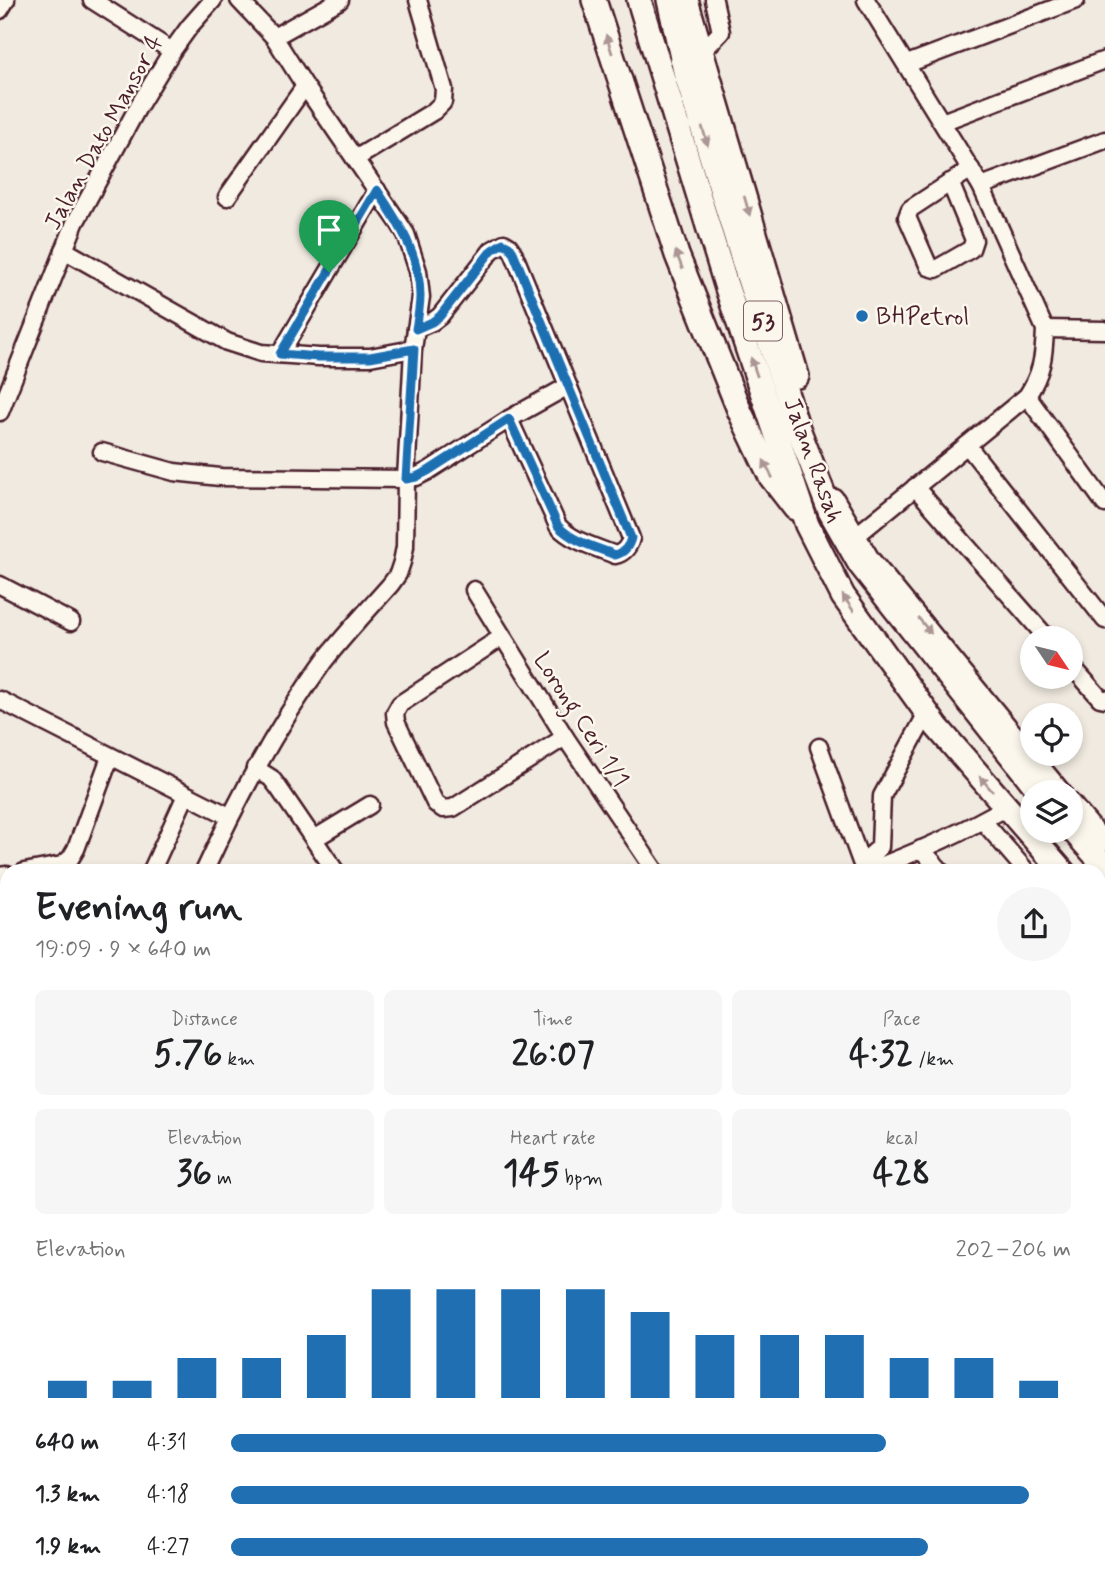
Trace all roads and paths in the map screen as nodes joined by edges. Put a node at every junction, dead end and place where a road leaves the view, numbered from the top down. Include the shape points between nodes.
1 (6, 0) edge
2 (92, 0) edge
3 (213, 0) edge
4 (239, 0) edge
5 (340, 0) edge
6 (418, 0) edge
7 (594, 0) edge
8 (639, 0) edge
9 (669, 0) edge
10 (686, 0) edge
11 (714, 0) edge
12 (866, 0) edge
13 (1076, 0) edge
14 (0, 10) edge
15 (274, 37) junction
16 (172, 51) junction
17 (701, 53) junction
18 (1105, 60) edge
19 (906, 64) junction
20 (304, 86) junction
21 (942, 122) junction
22 (1105, 140) edge
23 (355, 159) junction
24 (971, 169) junction
25 (950, 182) junction
26 (981, 186) junction
27 (377, 190) junction
28 (227, 197) dead end
29 (64, 250) junction
30 (416, 329) junction
31 (1045, 330) junction
32 (1105, 330) edge
33 (414, 349) junction
34 (280, 354) junction
35 (568, 386) junction
36 (1027, 396) junction
37 (0, 412) edge
38 (509, 419) junction
39 (967, 445) junction
40 (102, 452) dead end
41 (406, 479) junction
42 (915, 487) junction
43 (831, 490) junction
44 (1105, 504) edge
45 (807, 525) junction
46 (857, 535) junction
47 (860, 564) junction
48 (0, 585) edge
49 (474, 590) dead end
50 (1105, 620) edge
51 (71, 622) dead end
52 (1037, 626) edge
53 (502, 637) junction
54 (1083, 679) edge
55 (1105, 699) edge
56 (0, 700) edge
57 (927, 713) junction
58 (565, 737) junction
59 (819, 747) dead end
60 (110, 757) junction
61 (255, 768) junction
62 (1031, 780) edge
63 (1052, 780) edge
64 (186, 794) junction
65 (370, 805) dead end
66 (1006, 807) junction
67 (1083, 815) edge
68 (229, 816) junction
69 (983, 821) junction
70 (1102, 835) edge
71 (314, 839) junction
72 (1083, 841) edge
73 (921, 849) junction
74 (63, 864) edge
75 (154, 864) edge
76 (208, 864) edge
77 (331, 864) edge
78 (651, 864) edge
79 (862, 864) edge
80 (868, 864) edge
81 (898, 864) edge
82 (935, 864) edge
83 (1020, 864) edge
84 (1056, 864) edge
85 (1103, 864) edge

1 - 14 street
2 - 16 street
3 - 16 street, Jalan Dato Mansor 4
4 - 15 street
5 - 15 street
6 - 23 street via 444,89 443,102
45 -> 7 highway via 771,477 735,400 677,255
45 -> 8 highway, Jalan Rasah / 53 via 726,285
9 -> 47 highway, Jalan Rasah / 53 via 685,71 797,426 830,511
10 - 17 highway
11 - 17 street via 721,32
12 - 19 street
13 - 19 street
15 - 20 street
16 - 29 street, Jalan Dato Mansor 4
17 -> 43 highway
18 - 21 street
19 - 21 street
20 - 23 street
20 - 28 street
21 - 24 street
22 - 26 street
23 - 27 street
24 - 25 street
24 - 26 street
25 - 25 street via 910,209 907,216 933,269 974,245
26 - 31 street
27 - 30 street via 406,234 418,271 421,297
27 - 34 street
29 - 34 street via 227,342
29 - 37 street, Jalan Dato Mansor 4
30 - 33 street
30 - 35 street via 440,316 492,250 503,243 513,252
31 - 32 street
31 - 36 street via 1042,367
33 - 34 street via 370,357
33 - 41 street
35 - 38 street
35 - 38 street via 631,538 619,554 574,539 558,526
36 - 39 street
36 - 44 street
38 - 41 street via 428,471
39 - 42 street
39 - 50 street
40 - 41 street via 197,475
41 - 61 street via 405,547 398,574 325,661
42 - 46 street
42 - 52 street
43 - 46 street
43 - 47 highway
57 -> 45 highway, Jalan Rasah / 53 via 843,596
46 -> 63 street via 871,559
47 - 62 highway, Jalan Rasah / 53
48 - 51 street
49 - 53 street, Lorong Ceri 1/1
53 - 58 street, Lorong Ceri 1/1
53 - 58 street via 400,704 395,713 435,803 443,809 453,808
54 - 55 street
56 - 60 street
66 -> 57 highway, Jalan Rasah / 53
57 - 80 street via 882,796 880,847
58 - 78 street, Lorong Ceri 1/1
59 - 79 street
60 - 64 street
60 - 74 street via 76,849
61 - 68 street
61 - 71 street via 271,778
64 - 68 street
64 - 75 street
65 - 71 street
66 - 69 street
66 - 84 highway, Jalan Rasah / 53
67 - 70 street
68 - 76 street
69 - 73 street
69 - 83 street
71 - 77 street
72 - 85 highway
73 - 81 street
73 - 82 street

